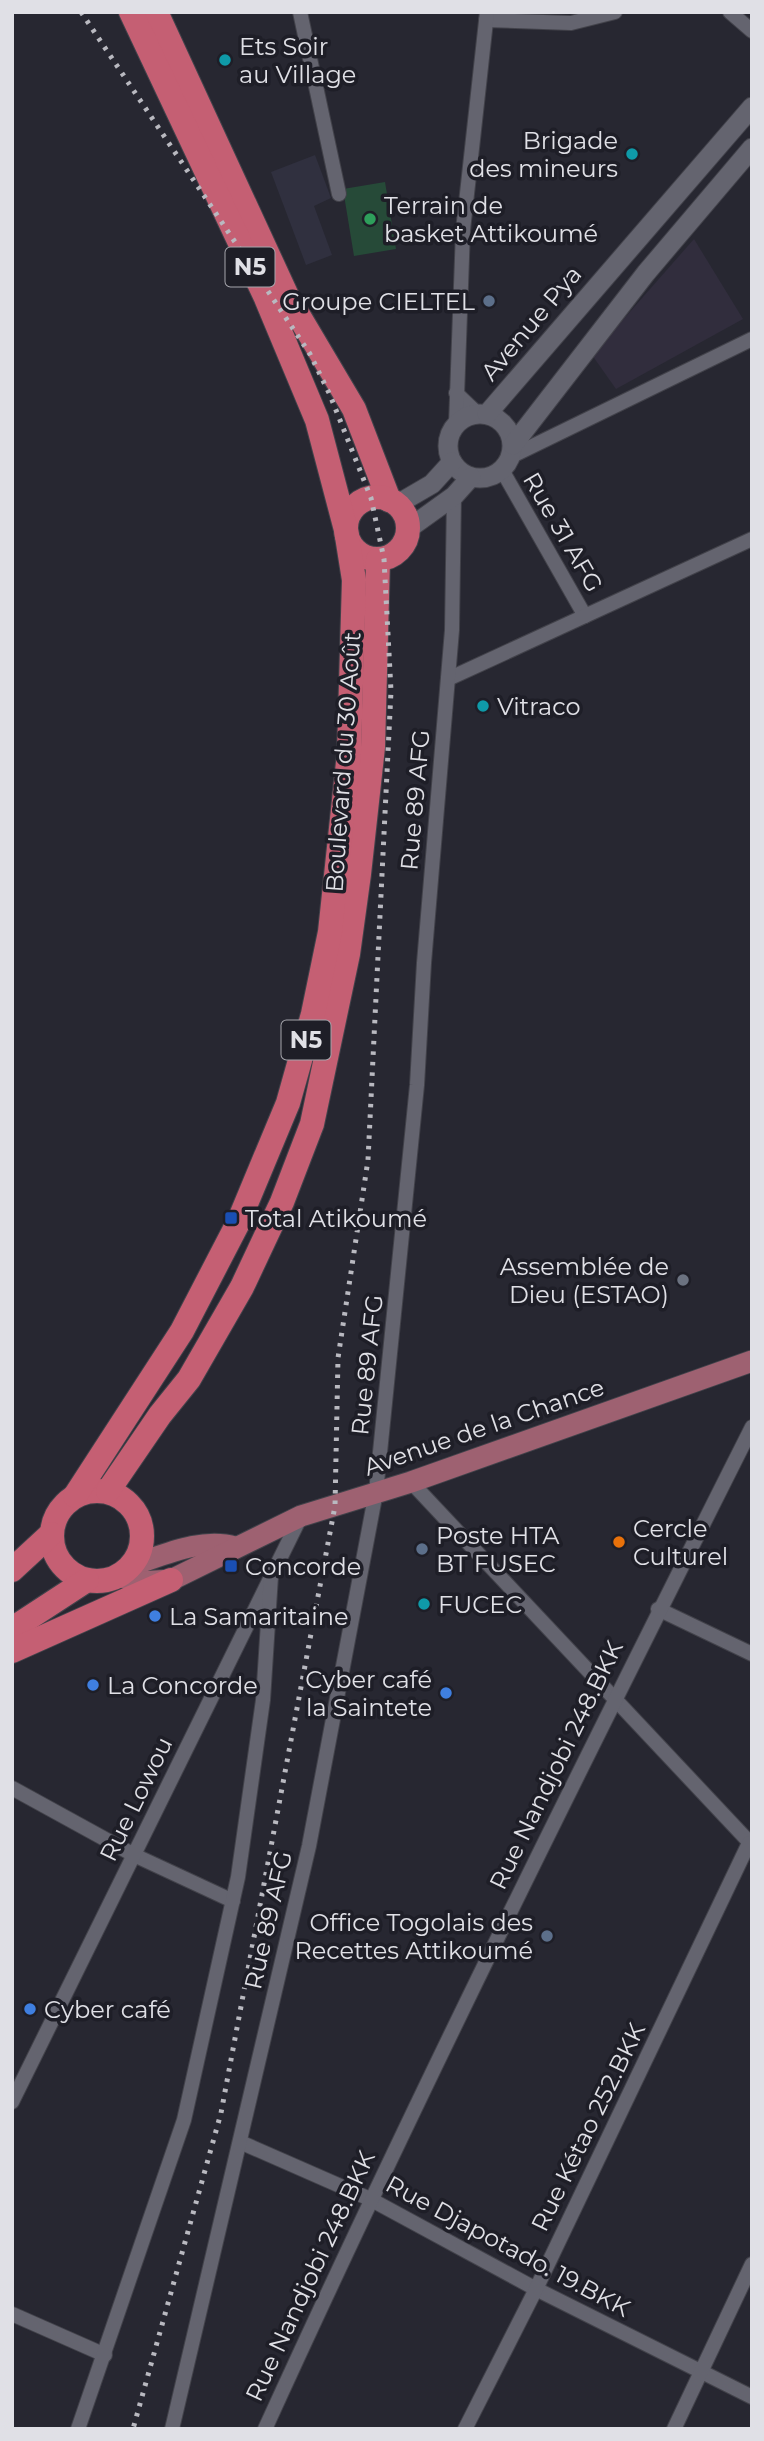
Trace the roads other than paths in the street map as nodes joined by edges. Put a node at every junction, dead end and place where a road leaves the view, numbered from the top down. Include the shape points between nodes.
1 (131, 12) edge
2 (156, 12) edge
3 (300, 12) edge
4 (615, 12) edge
5 (730, 12) edge
6 (486, 16) edge
7 (752, 31) edge
8 (752, 107) edge
9 (752, 148) edge
10 (338, 194) dead end
11 (752, 340) edge
12 (456, 393) junction
13 (482, 414) junction
14 (456, 424) junction
15 (508, 457) junction
16 (452, 461) junction
17 (471, 477) junction
18 (454, 496) junction
19 (393, 502) junction
20 (408, 529) junction
21 (346, 530) junction
22 (752, 539) edge
23 (378, 559) junction
24 (585, 616) junction
25 (448, 679) junction
26 (752, 1361) edge
27 (752, 1427) edge
28 (411, 1482) junction
29 (108, 1491) junction
30 (376, 1492) junction
31 (75, 1496) junction
32 (301, 1516) junction
33 (51, 1534) junction
34 (237, 1548) junction
35 (12, 1570) edge
36 (124, 1571) junction
37 (271, 1577) junction
38 (87, 1580) junction
39 (171, 1580) junction
40 (658, 1609) junction
41 (12, 1629) edge
42 (12, 1651) edge
43 (752, 1654) edge
44 (614, 1702) junction
45 (12, 1788) edge
46 (750, 1844) edge
47 (134, 1855) junction
48 (233, 1901) junction
49 (12, 2102) edge
50 (240, 2142) junction
51 (370, 2199) junction
52 (752, 2264) edge
53 (536, 2289) junction
54 (12, 2314) edge
55 (105, 2356) junction
56 (702, 2371) junction
57 (752, 2397) edge
58 (78, 2429) edge
59 (172, 2429) edge
60 (265, 2429) edge
61 (466, 2429) edge
62 (674, 2429) edge

1 - 21 highway, Boulevard du 30 Août / N5 via 295,363 317,420
2 - 19 highway, N5 via 287,296 354,409
3 - 10 street
4 - 6 street via 570,23
5 - 7 street
6 - 12 street via 463,230
8 - 13 main road, Avenue Pya
9 - 15 main road via 646,273
11 - 15 street
12 - 13 street
12 - 14 street
13 - 14 main road
13 - 15 main road via 506,426
14 - 16 main road via 449,437
15 - 17 main road via 486,478
15 - 24 street, Rue 31 AFG
16 - 17 main road
16 - 19 main road via 432,484
17 - 18 main road
18 - 20 main road
18 - 25 street, Rue 89 AFG
19 - 20 highway
19 - 21 highway via 371,498 355,506
20 - 23 highway via 394,555
21 - 23 highway via 356,551
21 - 31 highway, Boulevard du 30 Août / N5 via 354,580 349,753 330,932 313,1014 288,1103 238,1223 182,1331
22 - 24 street
23 - 29 highway, Boulevard du 30 Août via 373,747 359,874 348,954 312,1124 242,1287 189,1379
24 - 25 street
25 - 30 street, Rue 89 AFG via 414,1125
26 - 28 main road, Avenue de la Chance
27 - 40 street, Rue Nandjobi 248.BKK
28 - 30 main road, Avenue de la Chance
28 - 44 street
29 - 31 highway
29 - 36 highway via 132,1508 143,1536
30 - 32 main road, Avenue de la Chance
30 - 50 street, Rue 89 AFG via 309,1846
31 - 33 highway via 54,1519
32 - 34 main road, Avenue de la Chance
32 - 37 street, Rue Lowou
33 - 35 highway
33 - 38 highway via 61,1563
34 - 36 main road via 220,1543 178,1550
34 - 39 main road, Avenue de la Chance
36 - 38 highway via 103,1581
36 - 39 main road, Avenue de la Chance via 140,1582
37 - 47 street, Rue Lowou
37 - 48 street via 263,1700
38 - 41 highway
39 - 42 highway
40 - 43 street
40 - 44 street, Rue Nandjobi 248.BKK
44 - 46 street
44 - 51 street, Rue Nandjobi 248.BKK
45 - 47 street
46 - 53 street, Rue Kétao 252.BKK
47 - 48 street
47 - 49 street, Rue Lowou
48 - 55 street via 184,2120
50 - 51 street, Rue Djapotado. 19.BKK
50 - 59 street, Rue 89 AFG
51 - 53 street, Rue Djapotado. 19.BKK
51 - 60 street, Rue Nandjobi 248.BKK
52 - 56 street
53 - 56 street, Rue Djapotado. 19.BKK
53 - 61 street, Rue Kétao 252.BKK
54 - 55 street
55 - 58 street
56 - 57 street, Rue Djapotado. 19.BKK
56 - 62 street

